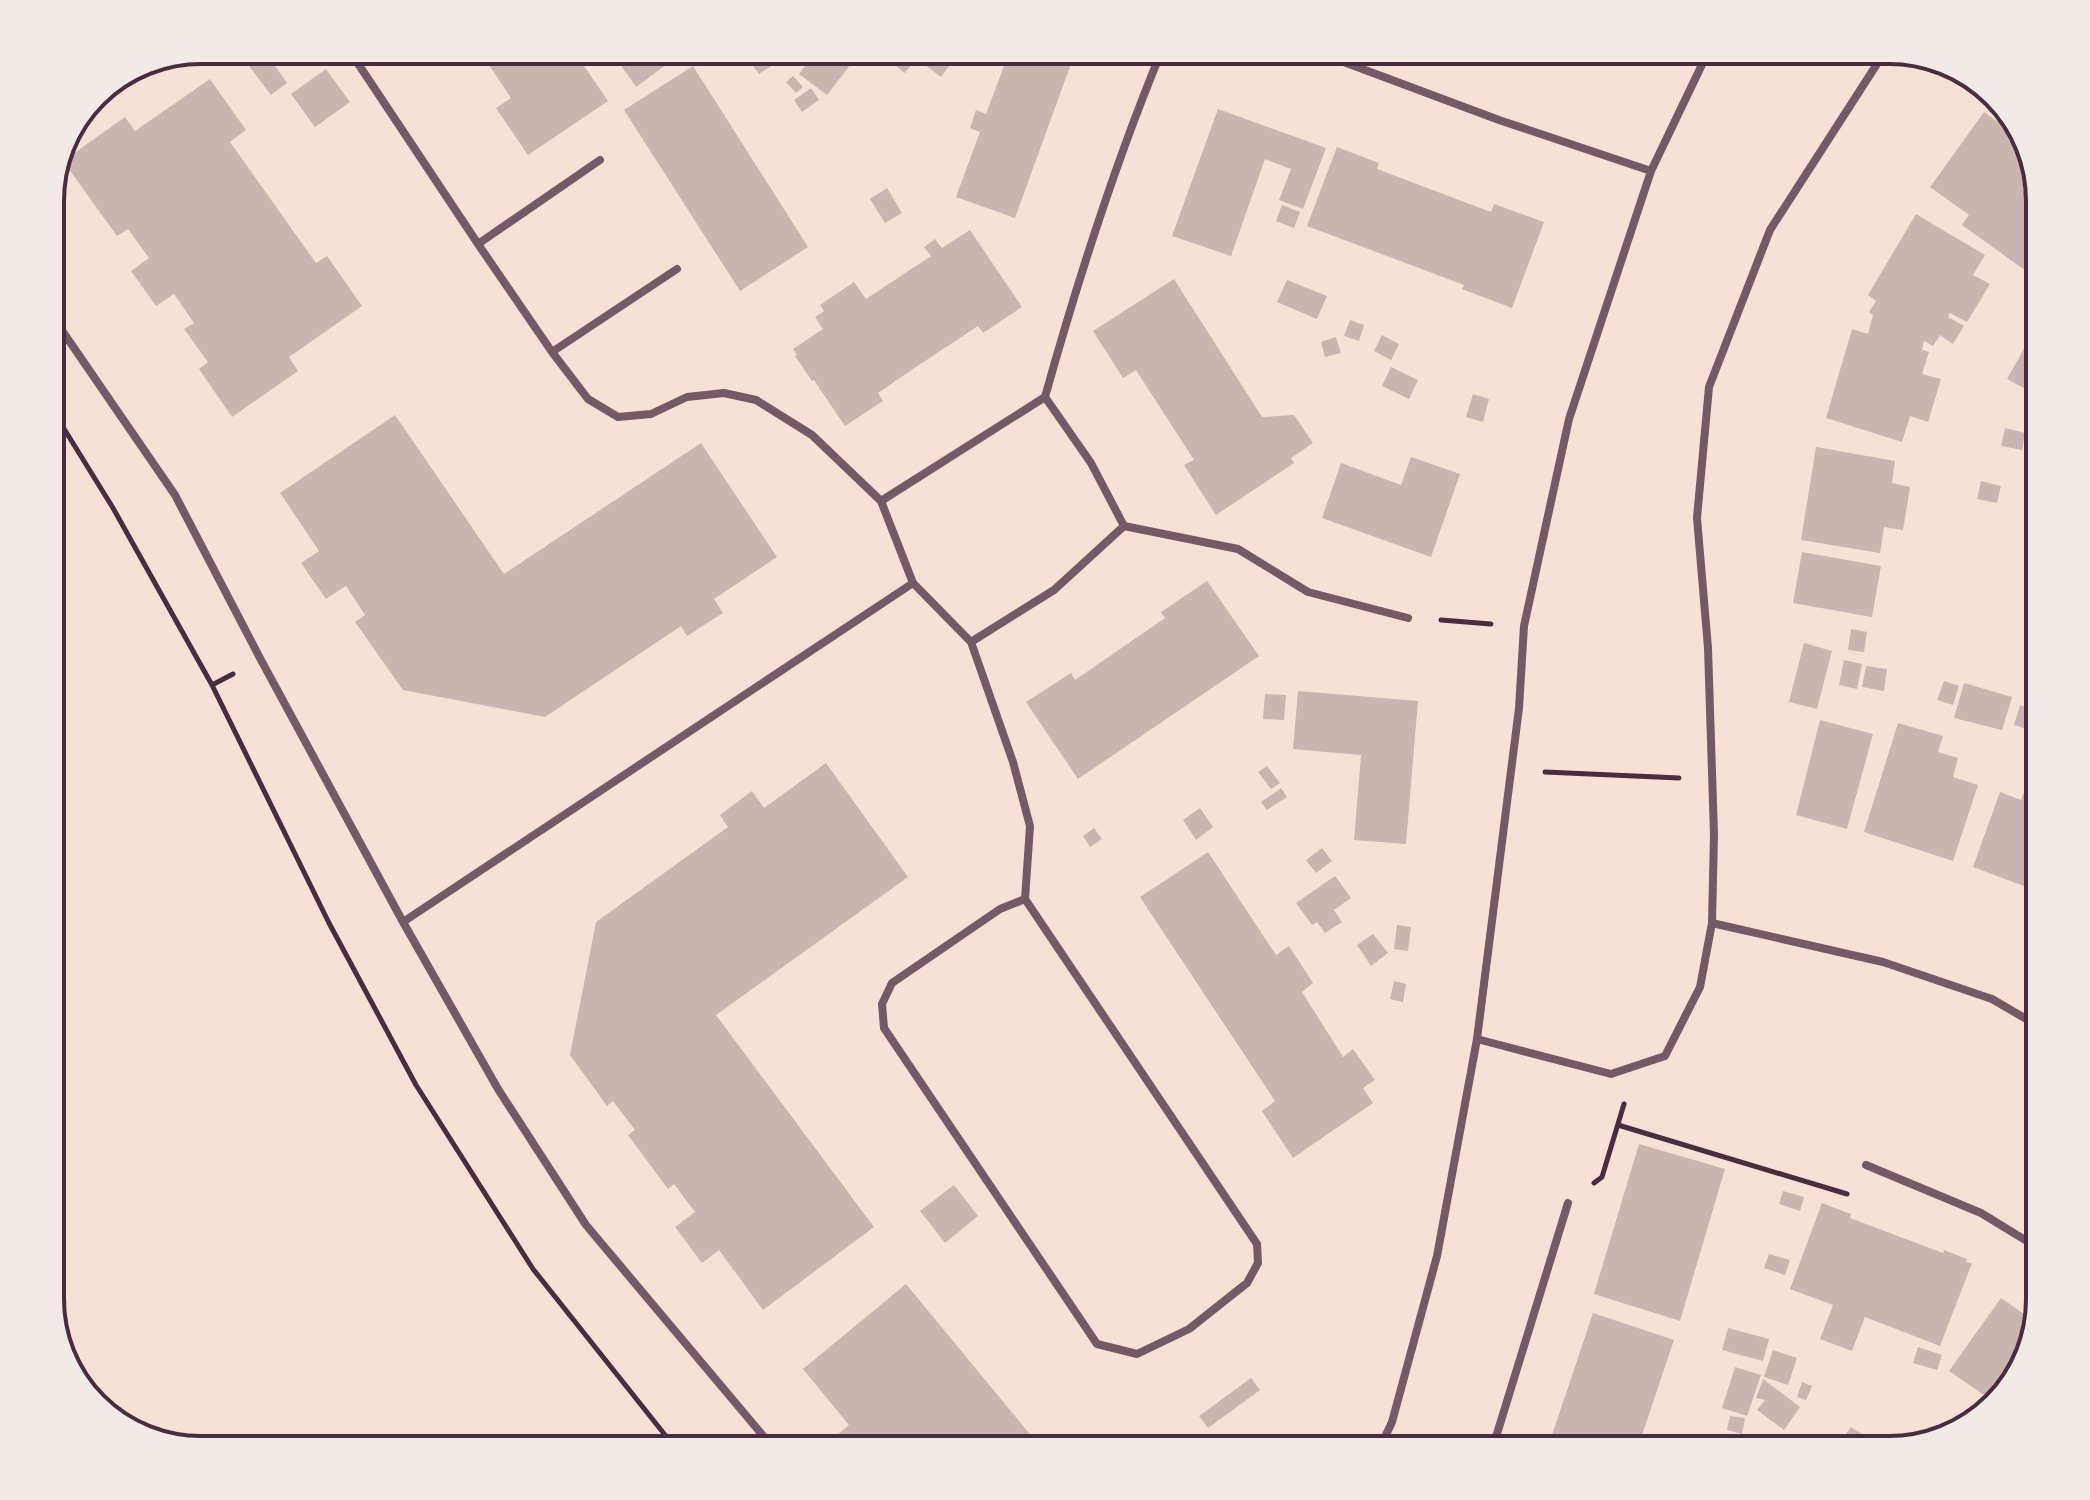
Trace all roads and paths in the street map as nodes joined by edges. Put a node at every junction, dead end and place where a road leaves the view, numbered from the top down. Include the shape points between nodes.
1 (358, 64) edge
2 (1156, 64) edge
3 (1349, 64) edge
4 (1702, 64) edge
5 (1877, 64) edge
6 (600, 160) dead end
7 (1651, 171) junction
8 (478, 244) junction
9 (677, 269) dead end
10 (64, 333) edge
11 (552, 352) junction
12 (1045, 397) junction
13 (64, 429) edge
14 (881, 501) junction
15 (1124, 526) junction
16 (913, 583) junction
17 (1408, 618) joint
18 (1524, 626) junction
19 (971, 642) junction
20 (1511, 770) junction
21 (1712, 779) junction
22 (1025, 899) junction
23 (403, 922) junction
24 (1712, 923) junction
25 (2026, 1019) edge
26 (1477, 1039) junction
27 (1611, 1074) junction
28 (1618, 1125) junction
29 (1866, 1165) joint
30 (1568, 1203) joint
31 (2026, 1240) edge
32 (666, 1436) edge
33 (763, 1436) edge
34 (1386, 1436) edge
35 (1496, 1436) edge

1 - 8 street
2 - 12 street via 1070,307
3 - 7 street
4 - 7 street
5 - 21 street via 1770,230 1709,387 1697,518
6 - 8 street
7 - 18 street via 1569,419
8 - 11 street
9 - 11 street
10 - 23 street via 175,495
11 - 14 street via 588,399 618,417 651,414 687,397 724,393 756,400 812,435
12 - 14 street
12 - 15 street via 1091,463
13 - 32 path via 212,685 416,1085 533,1269
14 - 16 street
15 - 17 street via 1238,549 1308,592
15 - 19 street via 1054,590
16 - 19 street
16 - 23 street
17 - 18 path
18 - 20 street
19 - 22 street via 1030,826
20 - 21 path
20 - 26 street
21 - 24 street
22 - 22 street via 1000,909 892,983 882,1004 884,1028 1097,1344 1137,1354 1189,1329 1247,1283 1258,1263 1257,1244
23 - 33 street via 498,1089 586,1225
24 - 25 street via 1883,962 1992,999
24 - 27 street via 1700,987 1665,1056
26 - 27 street
26 - 34 street via 1437,1256
27 - 28 path via 1624,1105
28 - 29 path via 1852,1195
28 - 30 path via 1602,1177
29 - 31 street via 1981,1213
30 - 35 street

